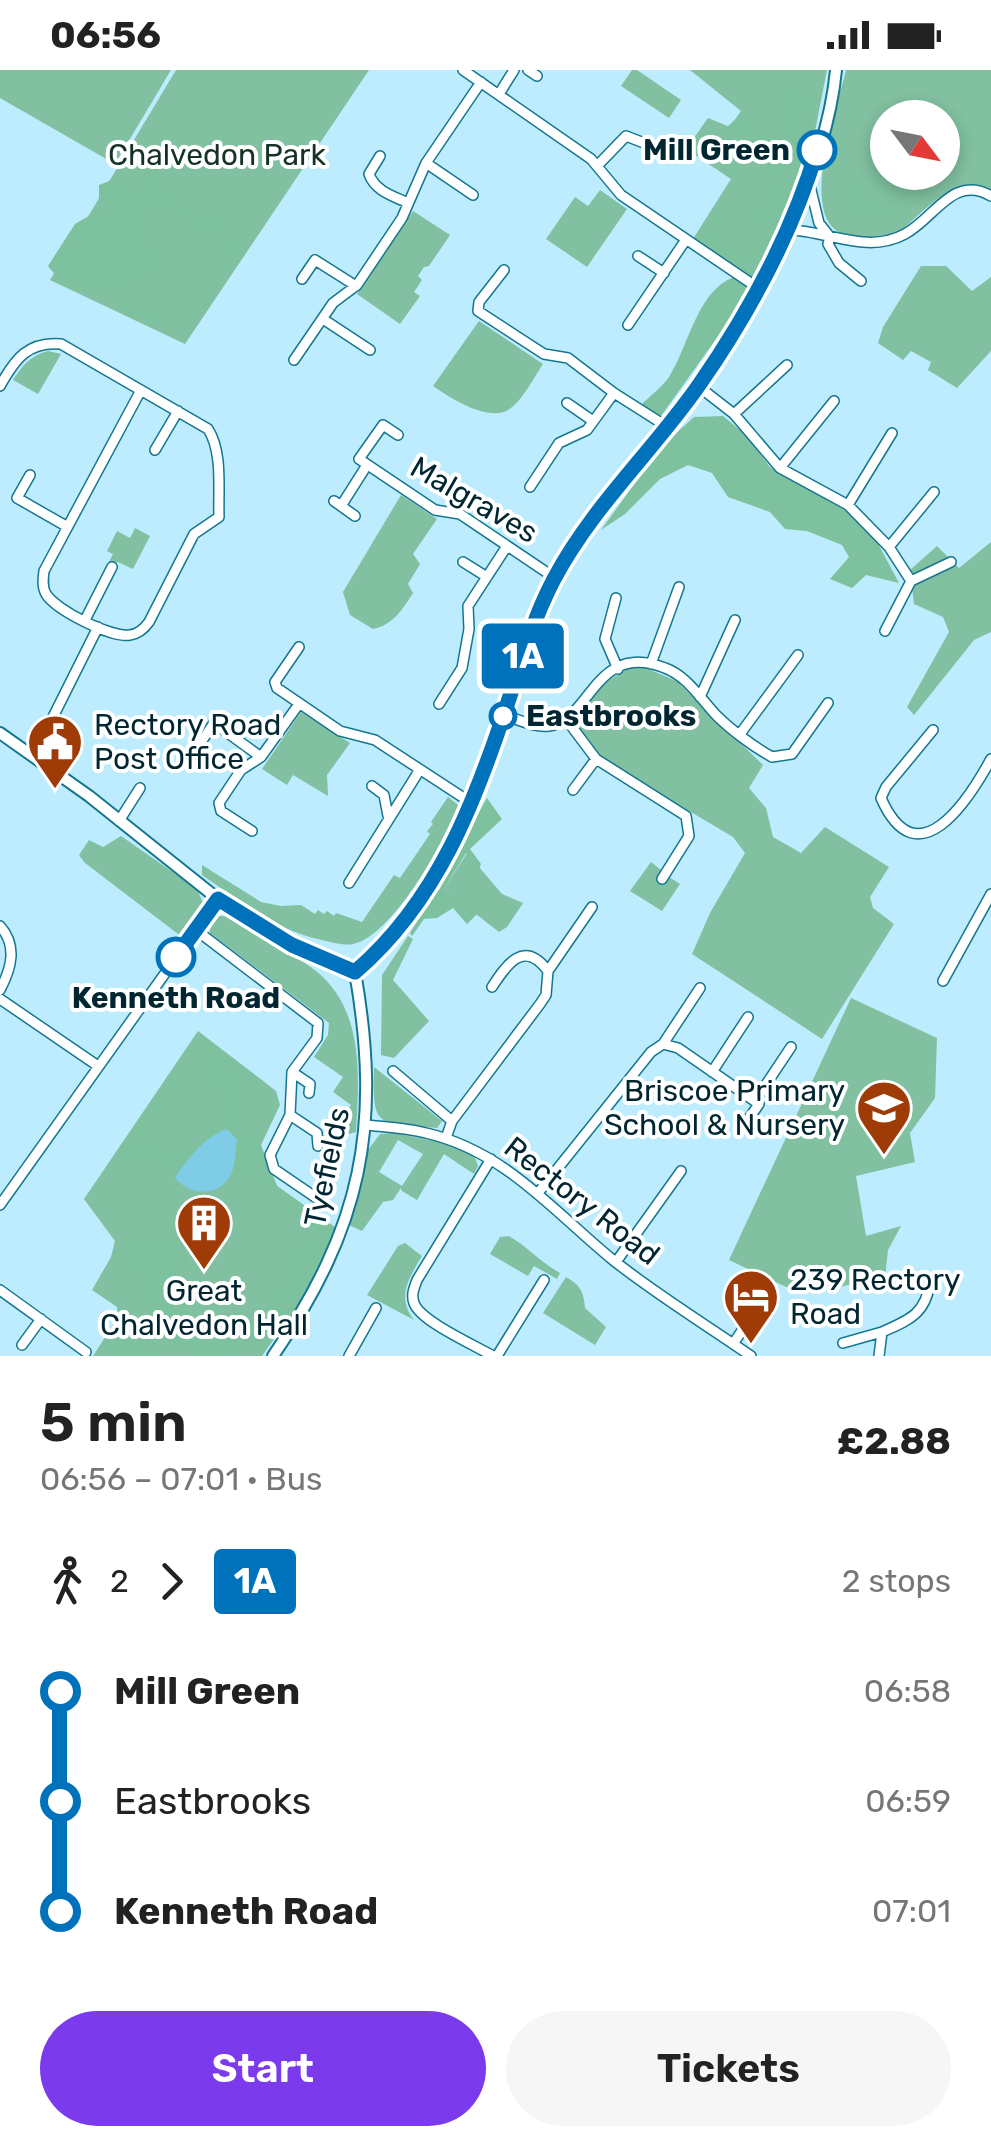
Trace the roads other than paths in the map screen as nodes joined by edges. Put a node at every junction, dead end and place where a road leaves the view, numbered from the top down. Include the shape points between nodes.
1 (463, 70) edge
2 (514, 70) edge
3 (836, 70) edge
4 (481, 82) junction
5 (498, 94) junction
6 (644, 144) dead end
7 (380, 156) dead end
8 (426, 163) junction
9 (597, 166) junction
10 (808, 179) junction
11 (473, 194) dead end
12 (991, 196) edge
13 (408, 203) junction
14 (788, 230) junction
15 (830, 236) junction
16 (686, 241) junction
17 (638, 256) dead end
18 (504, 270) dead end
19 (664, 273) junction
20 (302, 279) dead end
21 (861, 281) dead end
22 (356, 286) junction
23 (758, 288) junction
24 (323, 319) junction
25 (628, 325) dead end
26 (370, 350) dead end
27 (294, 360) dead end
28 (788, 365) dead end
29 (0, 386) edge
30 (698, 386) junction
31 (141, 390) junction
32 (614, 392) junction
33 (834, 401) dead end
34 (567, 403) dead end
35 (178, 411) junction
36 (734, 414) junction
37 (593, 422) junction
38 (666, 426) junction
39 (892, 433) dead end
40 (398, 435) dead end
41 (155, 450) dead end
42 (368, 465) junction
43 (780, 468) junction
44 (30, 475) dead end
45 (530, 486) dead end
46 (934, 492) dead end
47 (848, 505) junction
48 (355, 516) dead end
49 (66, 526) junction
50 (507, 546) junction
51 (889, 547) junction
52 (463, 562) dead end
53 (951, 562) dead end
54 (112, 567) dead end
55 (487, 577) junction
56 (555, 578) junction
57 (912, 582) junction
58 (679, 587) dead end
59 (616, 598) dead end
60 (84, 620) junction
61 (735, 620) dead end
62 (98, 627) junction
63 (885, 632) dead end
64 (300, 647) dead end
65 (798, 655) dead end
66 (652, 664) junction
67 (618, 668) junction
68 (700, 697) junction
69 (828, 703) dead end
70 (299, 704) junction
71 (438, 704) dead end
72 (504, 715) junction
73 (52, 719) dead end
74 (566, 719) junction
75 (933, 730) dead end
76 (0, 733) edge
77 (740, 734) junction
78 (199, 744) dead end
79 (262, 756) junction
80 (596, 759) junction
81 (991, 759) edge
82 (419, 771) junction
83 (372, 786) dead end
84 (140, 788) dead end
85 (573, 790) dead end
86 (472, 804) junction
87 (388, 816) junction
88 (119, 821) junction
89 (252, 831) dead end
90 (662, 879) dead end
91 (349, 883) dead end
92 (991, 894) edge
93 (218, 899) junction
94 (592, 907) dead end
95 (0, 926) edge
96 (196, 930) junction
97 (548, 971) junction
98 (355, 972) junction
99 (943, 981) dead end
100 (492, 987) dead end
101 (700, 988) dead end
102 (0, 990) edge
103 (0, 998) edge
104 (748, 1017) dead end
105 (663, 1044) junction
106 (791, 1047) dead end
107 (98, 1066) junction
108 (392, 1071) dead end
109 (292, 1072) junction
110 (712, 1072) junction
111 (310, 1093) dead end
112 (757, 1102) junction
113 (290, 1115) junction
114 (750, 1117) dead end
115 (452, 1120) junction
116 (366, 1125) junction
117 (446, 1138) junction
118 (318, 1146) dead end
119 (491, 1158) junction
120 (681, 1171) dead end
121 (538, 1194) junction
122 (315, 1197) dead end
123 (0, 1205) edge
124 (616, 1262) junction
125 (544, 1280) dead end
126 (930, 1282) dead end
127 (0, 1290) edge
128 (376, 1308) dead end
129 (41, 1319) junction
130 (749, 1320) dead end
131 (882, 1332) junction
132 (843, 1343) dead end
133 (734, 1344) junction
134 (22, 1345) dead end
135 (86, 1352) dead end
136 (276, 1355) edge
137 (349, 1356) edge
138 (495, 1356) edge
139 (751, 1356) edge
140 (880, 1356) edge

1 - 4 street
2 - 5 street
3 - 10 street
4 - 5 street
4 - 8 street
5 - 9 street
6 - 9 street via 626,136
7 - 13 street via 369,174 381,190
8 - 11 street
8 - 13 street
9 - 16 street via 621,195
10 - 14 street
10 - 15 street via 819,222
12 - 15 street via 960,190 898,237 860,243
13 - 22 street
14 - 15 street
14 - 23 street
15 - 21 street via 839,263
16 - 19 street
16 - 23 street
17 - 19 street
18 - 32 street via 478,311 544,354 568,358
19 - 25 street
20 - 22 street via 315,260
22 - 24 street
23 - 30 street
24 - 26 street
24 - 27 street
28 - 36 street
29 - 31 street via 15,360 35,346 61,344
30 - 36 street
30 - 38 street
31 - 35 street
31 - 49 street
32 - 37 street
32 - 38 street
33 - 43 street
34 - 37 street
35 - 41 street
35 - 62 street via 212,434 218,517 194,534 143,629 121,635
36 - 43 street
37 - 45 street via 560,443
38 - 56 street
39 - 47 street
40 - 42 street via 383,425 360,459
42 - 48 street via 337,503
42 - 50 street, Malgraves via 435,510 460,514
43 - 47 street
44 - 49 street via 18,498
46 - 51 street
47 - 51 street
49 - 60 street via 43,587
50 - 55 street
50 - 56 street, Malgraves
51 - 57 street
52 - 55 street
53 - 57 street
54 - 60 street
55 - 71 street via 468,606 462,668
56 - 72 street
57 - 63 street
58 - 66 street
59 - 67 street via 605,638
60 - 62 street
61 - 68 street
62 - 73 street
64 - 70 street via 275,685
65 - 77 street
66 - 67 street
66 - 68 street via 674,672
67 - 74 street via 596,682
68 - 77 street
69 - 77 street via 792,754 770,756
70 - 79 street
70 - 82 street via 345,733 376,740
72 - 74 street via 547,726
72 - 86 street
74 - 80 street
75 - 81 street via 881,798 908,830 939,829
76 - 88 street
78 - 79 street via 214,723
79 - 89 street via 241,770 220,803 220,810
80 - 85 street
80 - 90 street via 686,816 689,836
82 - 86 street
82 - 87 street
83 - 87 street via 384,794
84 - 88 street
86 - 98 street via 414,907
87 - 91 street
88 - 93 street
92 - 99 street
93 - 96 street
93 - 98 street via 292,945
94 - 97 street
95 - 102 street via 12,953
96 - 107 street
96 - 109 street via 314,1018 317,1038
97 - 100 street via 541,961 520,956
97 - 115 street via 540,1004
98 - 116 street, Tyefields via 366,1033
101 - 105 street
103 - 107 street
104 - 110 street
105 - 110 street
105 - 121 street
106 - 112 street
107 - 123 street
108 - 115 street
109 - 111 street via 310,1084
109 - 113 street
110 - 112 street
112 - 114 street
113 - 118 street via 317,1133
113 - 122 street via 271,1150 272,1164
115 - 117 street
116 - 117 street, Rectory Road
116 - 136 street, Tyefields via 339,1238
117 - 119 street, Rectory Road
119 - 121 street, Rectory Road
119 - 138 street via 412,1294 424,1316
120 - 124 street
121 - 124 street, Rectory Road
124 - 133 street, Rectory Road
125 - 138 street
126 - 131 street via 928,1300 911,1319
127 - 129 street
128 - 137 street
129 - 134 street
129 - 135 street
130 - 133 street
131 - 132 street
131 - 140 street
133 - 139 street, Rectory Road

